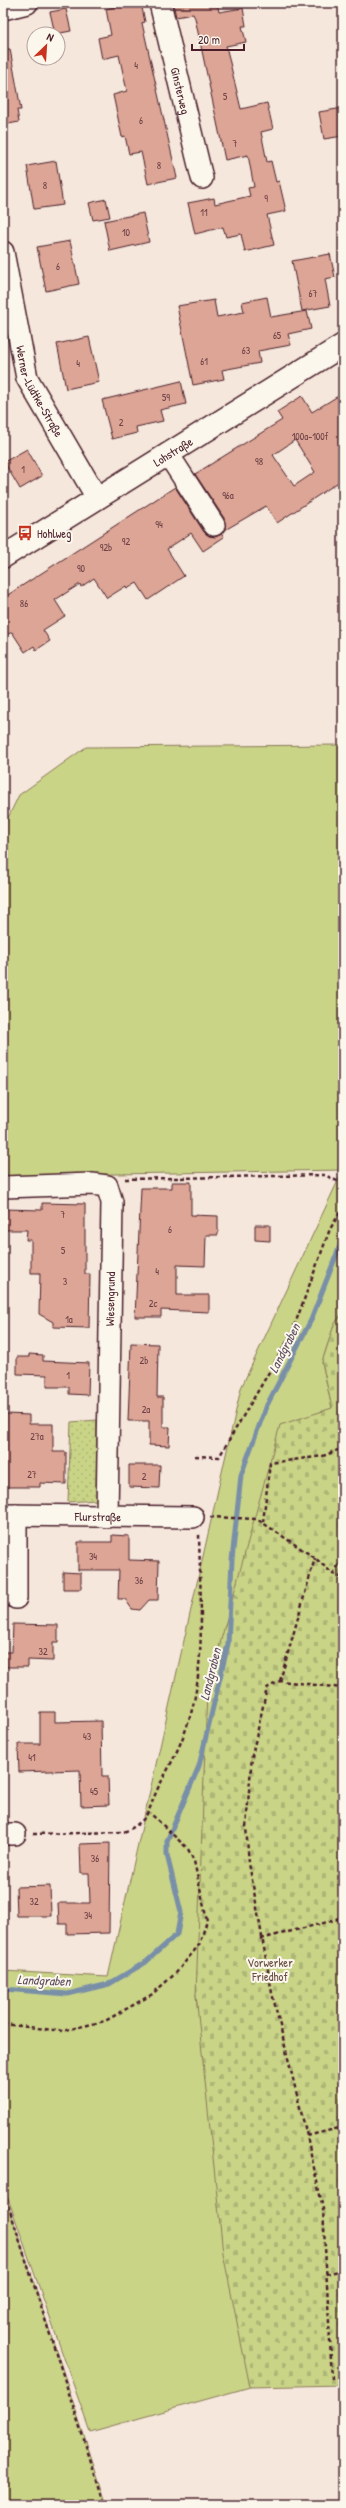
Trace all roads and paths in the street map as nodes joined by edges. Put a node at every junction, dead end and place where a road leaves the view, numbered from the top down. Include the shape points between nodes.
1 (27, 3) edge
2 (160, 3) edge
3 (3, 9) edge
4 (202, 178) dead end
5 (3, 252) edge
6 (343, 345) edge
7 (168, 454) junction
8 (97, 498) junction
9 (214, 525) dead end
10 (3, 557) edge
11 (343, 1184) edge
12 (107, 1186) junction
13 (3, 1187) edge
14 (343, 1208) edge
15 (343, 1448) edge
16 (195, 1456) dead end
17 (9, 1515) edge
18 (107, 1517) junction
19 (216, 1517) dead end
20 (263, 1522) junction
21 (196, 1524) joint
22 (315, 1558) junction
23 (343, 1558) edge
24 (333, 1574) junction
25 (343, 1578) edge
26 (16, 1598) dead end
27 (280, 1681) junction
28 (343, 1688) edge
29 (150, 1813) junction
30 (9, 1834) edge
31 (343, 1918) edge
32 (261, 1939) junction
33 (3, 2024) edge
34 (343, 2127) edge
35 (307, 2136) junction
36 (4, 2192) dead end
37 (343, 2270) edge
38 (326, 2274) junction
39 (332, 2379) dead end
40 (105, 2505) edge

1 - 3 street
2 - 4 street, Ginsterweg
5 - 8 street, Werner-Lüdtke-Straße via 27,378
6 - 7 main road, Lohstraße
7 - 8 main road, Lohstraße
7 - 9 street
8 - 10 main road, Lohstraße
11 - 12 path via 325,1175 117,1180
12 - 13 street via 92,1184
12 - 18 street, Wiesengrund via 112,1202
14 - 16 path via 330,1229 291,1335 219,1457
15 - 20 path via 323,1456 270,1463
17 - 18 street, Flurstraße
17 - 26 street
18 - 21 street, Flurstraße
19 - 20 path via 257,1519
20 - 22 path
21 - 29 path via 201,1607 196,1687 184,1734 153,1799
22 - 24 path
22 - 27 path
23 - 24 path
24 - 25 path
27 - 28 path
27 - 32 path via 267,1688 252,1756 246,1827 248,1863
29 - 30 path via 124,1832
29 - 33 path via 188,1848 194,1861 207,1921 199,1946 151,1995 104,2021 62,2031
31 - 32 path
32 - 35 path
34 - 35 path
35 - 38 path via 322,2209
36 - 40 path
37 - 38 path
38 - 39 path

